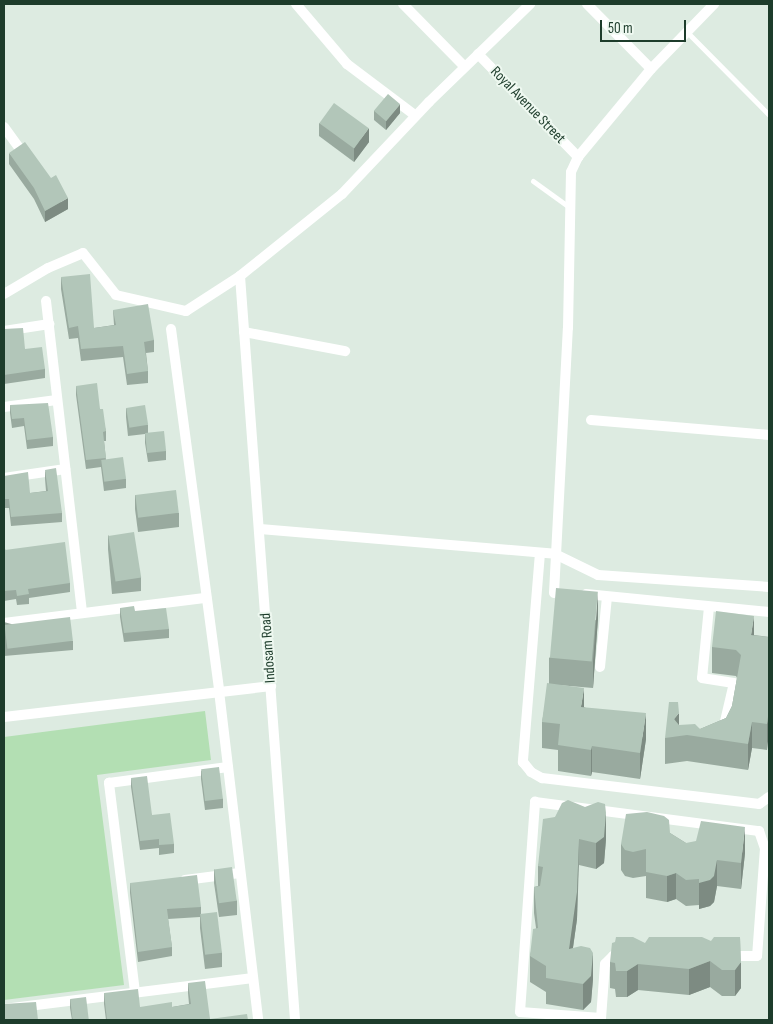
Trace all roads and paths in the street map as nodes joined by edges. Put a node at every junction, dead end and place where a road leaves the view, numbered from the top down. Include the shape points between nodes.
1 (296, 4) edge
2 (403, 4) edge
3 (530, 4) edge
4 (586, 4) edge
5 (714, 4) edge
6 (687, 32) junction
7 (478, 54) junction
8 (465, 67) junction
9 (651, 69) junction
10 (769, 115) edge
11 (416, 116) junction
12 (4, 126) edge
13 (18, 146) edge
14 (578, 157) junction
15 (533, 180) dead end
16 (570, 207) junction
17 (240, 276) junction
18 (4, 294) edge
19 (46, 301) dead end
20 (49, 324) junction
21 (170, 329) dead end
22 (4, 331) edge
23 (244, 332) junction
24 (345, 351) dead end
25 (58, 400) junction
26 (4, 407) edge
27 (591, 420) dead end
28 (769, 435) edge
29 (66, 469) junction
30 (4, 478) edge
31 (260, 528) junction
32 (540, 552) junction
33 (555, 554) junction
34 (769, 587) edge
35 (540, 593) junction
36 (563, 593) junction
37 (607, 597) junction
38 (206, 598) junction
39 (709, 607) junction
40 (769, 612) edge
41 (82, 613) junction
42 (4, 623) edge
43 (600, 667) dead end
44 (271, 686) junction
45 (219, 691) junction
46 (4, 718) edge
47 (721, 739) edge
48 (228, 767) junction
49 (769, 797) edge
50 (240, 873) junction
51 (171, 881) edge
52 (253, 978) junction
53 (134, 992) junction
54 (4, 1009) edge
55 (601, 1019) edge
56 (258, 1020) edge
57 (295, 1020) edge

1 - 11 street via 347,64
2 - 8 street
3 - 7 street
4 - 9 street
5 - 6 street
6 - 9 street
6 - 10 lane
7 - 8 street
7 - 14 street, Royal Avenue Street
8 - 11 street
9 - 14 street
11 - 17 street via 342,194
12 - 13 street
14 - 16 street via 572,172
15 - 16 lane
16 - 33 street via 568,328
17 - 18 street via 186,311 116,294 83,253 48,268
17 - 23 street, Indosam Road
19 - 20 street
20 - 22 street
20 - 25 street
21 - 38 street
23 - 24 street
23 - 31 street, Indosam Road
25 - 26 street
25 - 29 street
27 - 28 street
29 - 30 street
29 - 41 street via 70,544
31 - 32 street
31 - 44 street, Indosam Road
32 - 33 street
32 - 35 street
33 - 34 street via 598,575
33 - 36 street
35 - 36 street
35 - 49 street via 523,762 531,772 542,778 759,804
36 - 37 street
37 - 39 street
37 - 43 street
38 - 41 street
38 - 45 street
39 - 40 street
39 - 47 street via 702,678 734,683
41 - 42 street
44 - 45 street
44 - 57 street, Indosam Road
45 - 46 street
45 - 48 street
48 - 50 street
48 - 53 street via 109,782 127,886
50 - 51 street
50 - 52 street
52 - 53 street
52 - 56 street
53 - 54 street
55 - 55 street via 520,1012 535,802 759,831 765,848 757,956 613,956 605,964

